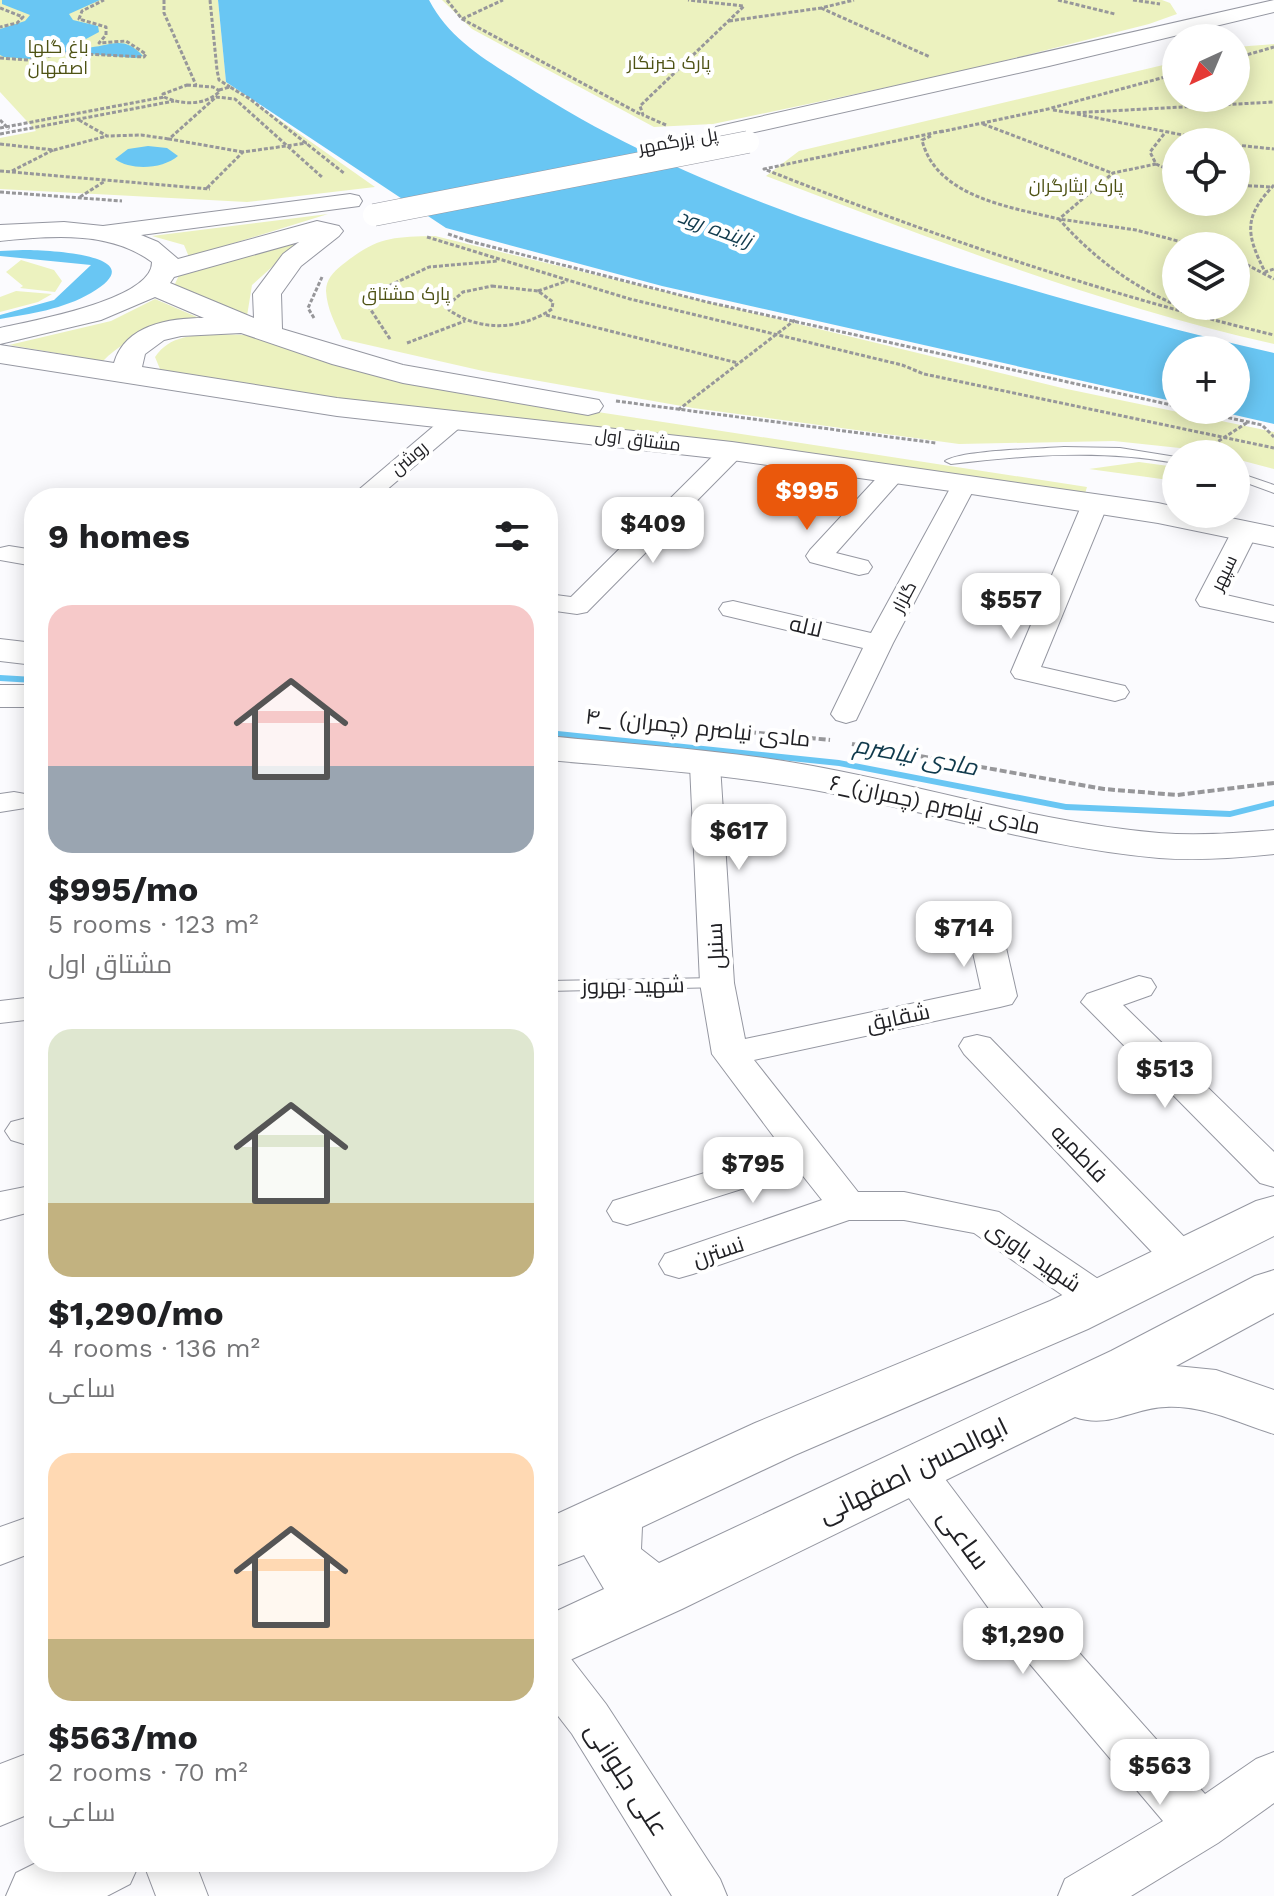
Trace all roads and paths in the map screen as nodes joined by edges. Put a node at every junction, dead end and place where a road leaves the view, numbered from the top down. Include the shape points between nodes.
1 (104, 0) edge
2 (164, 0) edge
3 (210, 0) edge
4 (447, 0) edge
5 (503, 0) edge
6 (688, 0) edge
7 (745, 0) edge
8 (854, 0) edge
9 (1058, 0) edge
10 (1206, 2) edge
11 (744, 6) junction
12 (1269, 7) edge
13 (0, 8) edge
14 (821, 8) junction
15 (1120, 16) dead end
16 (462, 19) junction
17 (726, 22) junction
18 (1274, 23) edge
19 (1194, 24) edge
20 (1204, 24) edge
21 (0, 27) edge
22 (1162, 34) edge
23 (1250, 34) edge
24 (1250, 44) edge
25 (1274, 47) edge
26 (1162, 52) edge
27 (0, 58) edge
28 (936, 60) dead end
29 (1162, 78) edge
30 (196, 85) junction
31 (230, 87) junction
32 (219, 90) junction
33 (164, 97) junction
34 (216, 97) junction
35 (174, 101) junction
36 (1274, 102) edge
37 (1048, 109) junction
38 (1072, 113) junction
39 (643, 115) junction
40 (79, 119) junction
41 (0, 120) edge
42 (981, 123) junction
43 (669, 126) dead end
44 (7, 127) junction
45 (0, 128) edge
46 (943, 131) junction
47 (12, 132) junction
48 (1162, 132) edge
49 (0, 134) edge
50 (107, 136) junction
51 (1162, 136) edge
52 (169, 139) junction
53 (307, 143) junction
54 (0, 144) edge
55 (288, 145) junction
56 (1250, 146) edge
57 (1274, 149) edge
58 (54, 150) junction
59 (243, 152) junction
60 (1156, 164) junction
61 (1162, 167) edge
62 (0, 171) edge
63 (10, 172) junction
64 (1113, 173) junction
65 (106, 180) junction
66 (329, 184) dead end
67 (1250, 185) edge
68 (1273, 186) edge
69 (206, 189) junction
70 (221, 190) dead end
71 (80, 198) dead end
72 (357, 205) junction
73 (38, 206) dead end
74 (229, 218) junction
75 (1059, 219) junction
76 (0, 224) edge
77 (51, 230) junction
78 (95, 232) junction
79 (440, 232) dead end
80 (0, 233) edge
81 (414, 233) dead end
82 (1162, 237) edge
83 (469, 241) junction
84 (472, 250) junction
85 (499, 260) junction
86 (1250, 265) edge
87 (1274, 269) edge
88 (1265, 272) junction
89 (159, 279) junction
90 (1274, 279) edge
91 (568, 280) junction
92 (538, 291) junction
93 (545, 315) junction
94 (466, 320) junction
95 (795, 320) junction
96 (1222, 323) junction
97 (258, 330) junction
98 (775, 334) junction
99 (1274, 335) edge
100 (0, 336) edge
101 (0, 356) edge
102 (738, 363) junction
103 (126, 372) junction
104 (1162, 403) edge
105 (677, 411) dead end
106 (456, 419) junction
107 (1250, 422) edge
108 (1245, 424) edge
109 (1262, 425) junction
110 (1274, 428) edge
111 (1228, 437) junction
112 (1274, 437) edge
113 (1222, 440) edge
114 (1274, 448) edge
115 (732, 451) junction
116 (1162, 457) edge
117 (958, 472) junction
118 (895, 473) junction
119 (1250, 480) edge
120 (374, 488) edge
121 (1274, 489) edge
122 (1162, 494) edge
123 (1095, 504) junction
124 (1274, 514) edge
125 (1252, 525) edge
126 (859, 567) dead end
127 (558, 603) edge
128 (733, 609) dead end
129 (1274, 614) edge
130 (879, 643) junction
131 (0, 650) edge
132 (24, 653) edge
133 (1115, 692) dead end
134 (0, 696) edge
135 (24, 696) edge
136 (846, 714) dead end
137 (736, 731) dead end
138 (830, 740) dead end
139 (845, 743) dead end
140 (558, 749) edge
141 (705, 765) junction
142 (1274, 783) edge
143 (1274, 842) edge
144 (985, 930) dead end
145 (717, 983) junction
146 (558, 986) edge
147 (1139, 987) dead end
148 (24, 1009) edge
149 (0, 1012) edge
150 (977, 1046) dead end
151 (730, 1054) junction
152 (808, 1155) junction
153 (1274, 1174) edge
154 (847, 1206) junction
155 (627, 1211) dead end
156 (1274, 1214) edge
157 (1183, 1260) junction
158 (679, 1264) dead end
159 (1274, 1289) edge
160 (1099, 1300) junction
161 (1274, 1413) edge
162 (1019, 1420) junction
163 (914, 1471) junction
164 (620, 1511) junction
165 (24, 1537) edge
166 (558, 1540) edge
167 (0, 1546) edge
168 (661, 1591) junction
169 (558, 1639) edge
170 (558, 1679) edge
171 (1274, 1775) edge
172 (24, 1785) edge
173 (0, 1796) edge
174 (1200, 1826) junction
175 (87, 1872) edge
176 (173, 1872) edge
177 (1096, 1893) edge
178 (40, 1896) edge
179 (182, 1896) edge
180 (701, 1896) edge

1 - 27 path via 82,11 79,19 106,27 99,43 126,41 144,57 65,53 28,60
2 - 30 path via 164,13
3 - 31 path via 216,68 219,80
4 - 16 path
5 - 16 path
6 - 11 path
7 - 11 path
8 - 14 path
9 - 15 path
10 - 12 main road
10 - 19 main road
11 - 17 path
12 - 20 main road, پل بزرگمهر
13 - 21 path via 23,17
14 - 17 path
14 - 28 path
16 - 39 path
17 - 39 path via 640,106
18 - 23 main road
22 - 72 main road, پل بزرگمهر via 724,132
24 - 25 path
26 - 72 main road, پل بزرگمهر, bridge via 748,142
29 - 37 path
30 - 32 path
30 - 33 path via 170,89
31 - 32 path
31 - 53 path
32 - 34 path
33 - 35 path
33 - 44 path
34 - 35 path
34 - 52 path
34 - 55 path via 235,99
35 - 40 path
36 - 38 path
37 - 38 path
37 - 42 path
38 - 48 path
39 - 43 path
40 - 47 path
40 - 50 path
41 - 44 path
42 - 46 path
42 - 64 path
44 - 45 path
44 - 47 path
46 - 75 path via 922,140 922,150 930,166 951,182
46 - 96 path via 764,169 900,224
47 - 49 path
50 - 52 path
50 - 58 path
51 - 60 path via 1150,152
52 - 59 path
53 - 55 path
53 - 72 path
54 - 58 path
55 - 59 path
55 - 66 path
56 - 57 path
58 - 63 path
59 - 69 path
60 - 61 path
60 - 64 path
62 - 63 path
63 - 65 path
64 - 75 path
65 - 69 path
65 - 71 path
67 - 68 path
68 - 88 path via 1258,201 1248,223 1250,243
69 - 70 path
72 - 74 main road, پل بزرگمهر
72 - 89 main road, پل بزرگمهر
72 - 97 main road via 292,260 267,294
73 - 74 main road
74 - 78 main road, پل بزرگمهر
75 - 82 path
75 - 96 path via 1097,258 1139,287
76 - 77 main road
77 - 78 main road
77 - 80 main road
78 - 89 main road via 153,248 165,259
79 - 83 path
81 - 84 path
83 - 84 path
83 - 95 path
84 - 85 path
85 - 91 path
85 - 94 path via 429,267 363,298 395,348
86 - 88 path
87 - 88 path
88 - 90 path
89 - 97 main road, مشتاق اول
89 - 100 main road, پل بزرگمهر via 92,315
91 - 92 path
91 - 98 path
92 - 93 path via 553,302
92 - 94 path via 492,286 463,292 449,310
93 - 94 path via 499,325
93 - 102 path
95 - 98 path
95 - 104 path
96 - 99 path
97 - 103 main road via 205,326 166,331 131,352
97 - 117 main road, مشتاق اول via 426,378
98 - 102 path
98 - 111 path via 924,374
101 - 103 main road, مشتاق اول
102 - 105 path
103 - 106 main road, مشتاق اول via 337,407
106 - 115 main road, مشتاق اول
106 - 120 street, روشن
107 - 109 path
108 - 111 path
109 - 110 path
109 - 112 path
111 - 113 path
111 - 114 path
115 - 118 main road, مشتاق اول
115 - 127 street via 577,606
116 - 117 lane via 1070,450 1013,453
117 - 118 main road, مشتاق اول
117 - 122 main road, مشتاق اول
117 - 123 main road, مشتاق اول
117 - 130 street, گلزار
118 - 126 street via 819,556
119 - 121 lane
123 - 125 main road, مشتاق اول
123 - 133 street via 1025,672
124 - 125 main road, مشتاق اول
125 - 129 street, سپهر via 1210,600
128 - 130 street, لاله
130 - 136 street, گلزار
131 - 132 main road
134 - 135 main road
137 - 138 path, ۴_ مادی نیاصرم (چمران)
139 - 142 path via 1118,790 1177,795
140 - 141 main road, ۶_مادی نیاصرم (چمران)
141 - 143 main road, ۶_مادی نیاصرم (چمران) via 812,778 1110,841 1239,848
141 - 145 street, سنبل
144 - 151 street, شقایق via 1000,996
145 - 146 lane, شهید بهروز
145 - 151 street
147 - 153 street via 1099,1002
148 - 149 street
150 - 157 street, فاطمیه
151 - 152 street
152 - 154 street
152 - 155 street
154 - 158 street, نسترن
154 - 160 street, شهید یاوری via 904,1206 985,1222
156 - 157 main road
157 - 160 main road
159 - 162 main road, ابوالحسن اصفهانی
160 - 164 main road
161 - 162 main road via 1216,1391 1165,1386
162 - 163 main road, ابوالحسن اصفهانی
163 - 168 main road, ابوالحسن اصفهانی
163 - 174 street, ساعی via 1041,1643
164 - 166 main road
164 - 168 main road via 612,1524 611,1552 630,1577
165 - 167 street
168 - 169 main road, ابوالحسن اصفهانی
170 - 180 street, علی جلوانی
171 - 174 street
172 - 173 main road
174 - 177 street
175 - 178 main road
176 - 179 street

